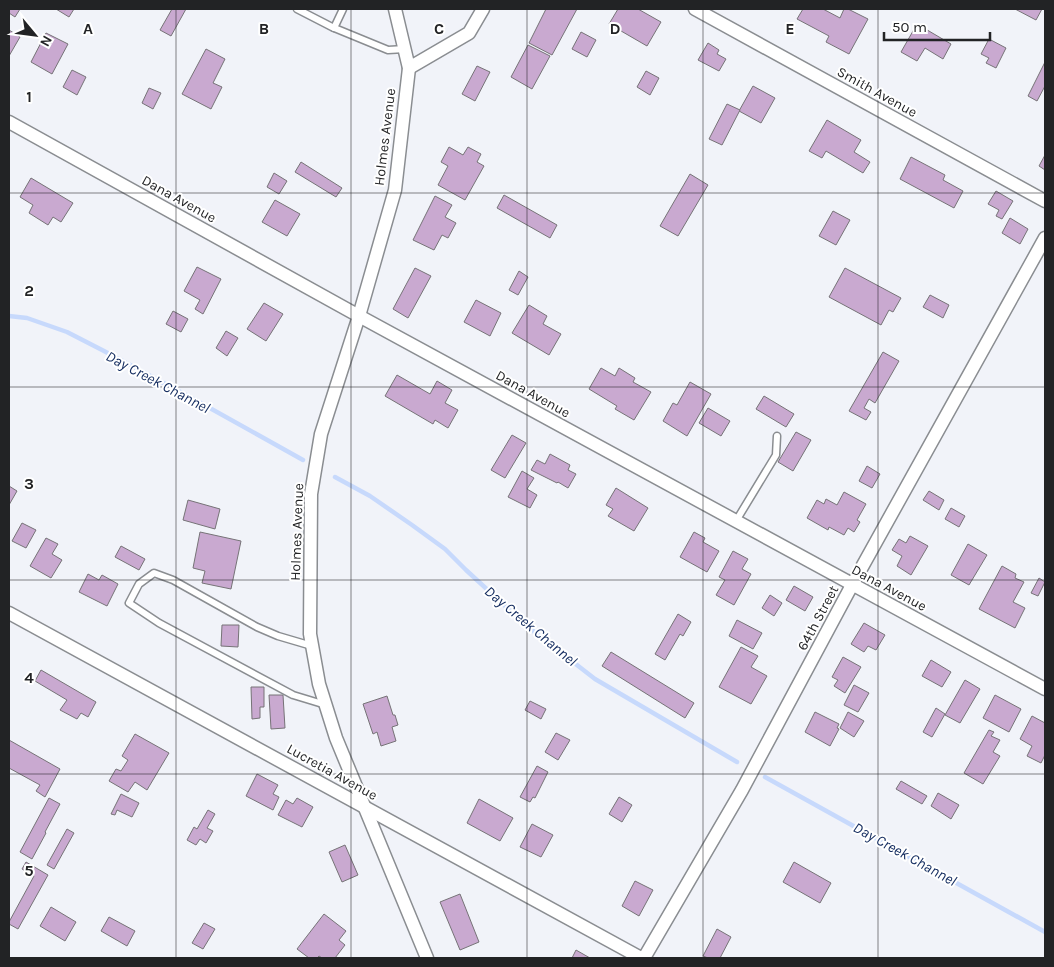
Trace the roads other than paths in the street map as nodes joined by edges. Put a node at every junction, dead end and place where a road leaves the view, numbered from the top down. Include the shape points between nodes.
1 (297, 9) edge
2 (343, 9) edge
3 (395, 9) edge
4 (483, 9) edge
5 (695, 9) edge
6 (334, 28) junction
7 (405, 49) junction
8 (409, 68) junction
9 (9, 122) edge
10 (1045, 201) edge
11 (1045, 238) edge
12 (359, 316) junction
13 (777, 436) dead end
14 (736, 521) junction
15 (852, 585) junction
16 (9, 613) edge
17 (312, 646) junction
18 (1045, 689) edge
19 (326, 705) junction
20 (364, 807) junction
21 (427, 958) edge
22 (642, 958) edge

1 - 6 lane
2 - 6 lane
3 - 7 street, Holmes Avenue
4 - 8 street via 469,33
5 - 10 street, Smith Avenue
6 - 7 lane via 388,50
7 - 8 street, Holmes Avenue
8 - 12 street, Holmes Avenue via 394,190
9 - 12 street, Dana Avenue
11 - 15 street, 64th Street
12 - 14 street, Dana Avenue
12 - 17 street, Holmes Avenue via 321,434 310,494
13 - 14 lane via 776,455
14 - 15 street, Dana Avenue
15 - 18 street, Dana Avenue
15 - 22 street, 64th Street via 763,753
16 - 20 street, Lucretia Avenue
17 - 19 street, Holmes Avenue
17 - 19 lane via 257,627 173,580 154,574 139,584 129,603 293,696
19 - 20 street, Holmes Avenue
20 - 21 street, Holmes Avenue
20 - 22 street, Lucretia Avenue

